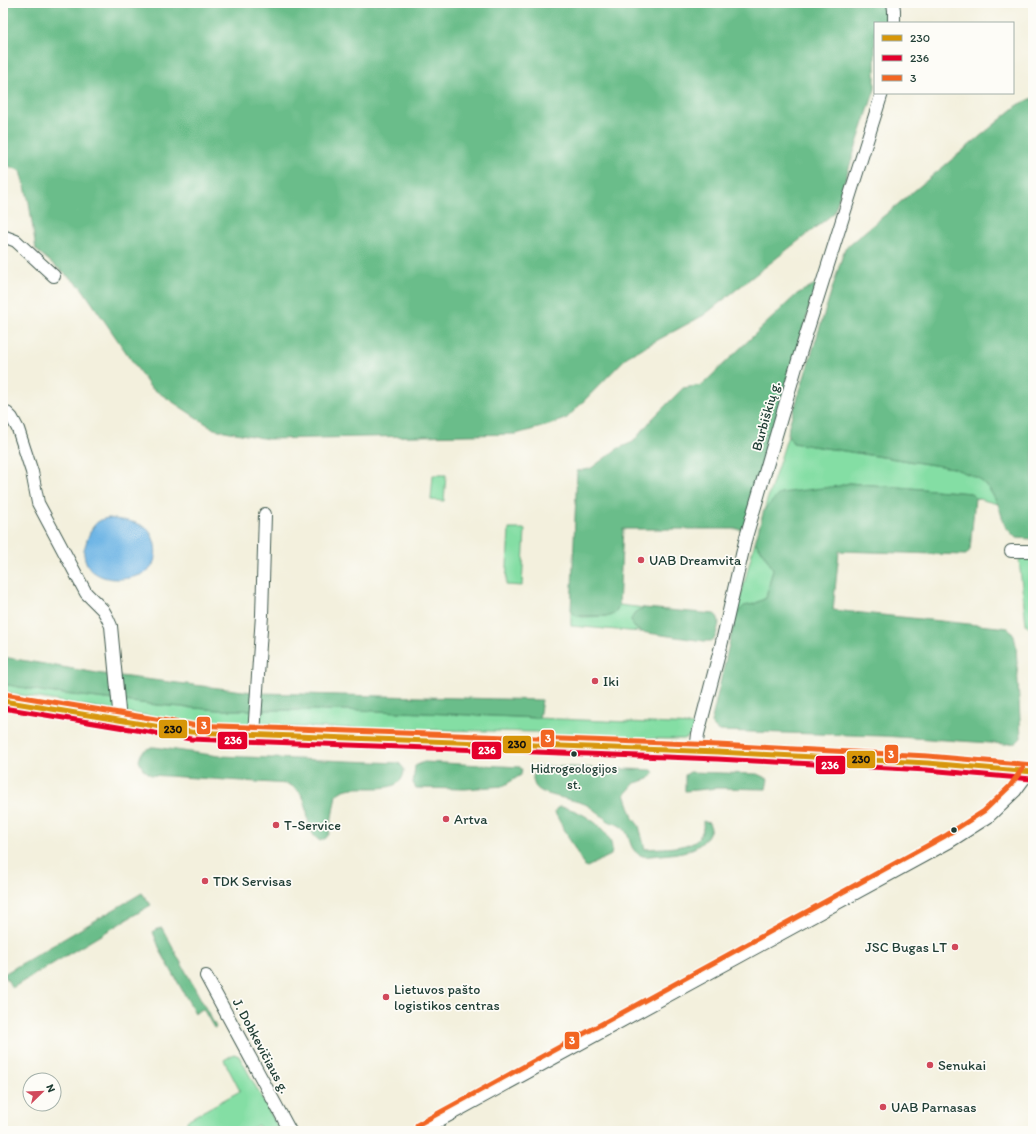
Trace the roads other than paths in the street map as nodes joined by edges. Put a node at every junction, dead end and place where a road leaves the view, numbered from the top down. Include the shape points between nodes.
1 (893, 3) edge
2 (894, 22) edge
3 (882, 94) edge
4 (3, 236) edge
5 (54, 276) dead end
6 (3, 412) edge
7 (265, 514) dead end
8 (1011, 551) dead end
9 (1033, 551) edge
10 (3, 701) edge
11 (120, 721) junction
12 (254, 735) junction
13 (696, 751) junction
14 (1031, 772) edge
15 (206, 976) dead end
16 (290, 1131) edge
17 (420, 1131) edge

1 - 2 street
3 - 13 street, Burbiškių g. via 799,357 746,537
4 - 5 street via 16,241
6 - 11 street via 12,418 18,429 32,472 38,503 86,593 103,610 111,626
7 - 12 street via 262,616
8 - 9 street
10 - 11 main road
11 - 12 main road via 192,732
12 - 13 main road
13 - 14 main road via 989,767
14 - 17 street via 988,817 949,842
15 - 16 street, J. Dobkevičiaus g.

